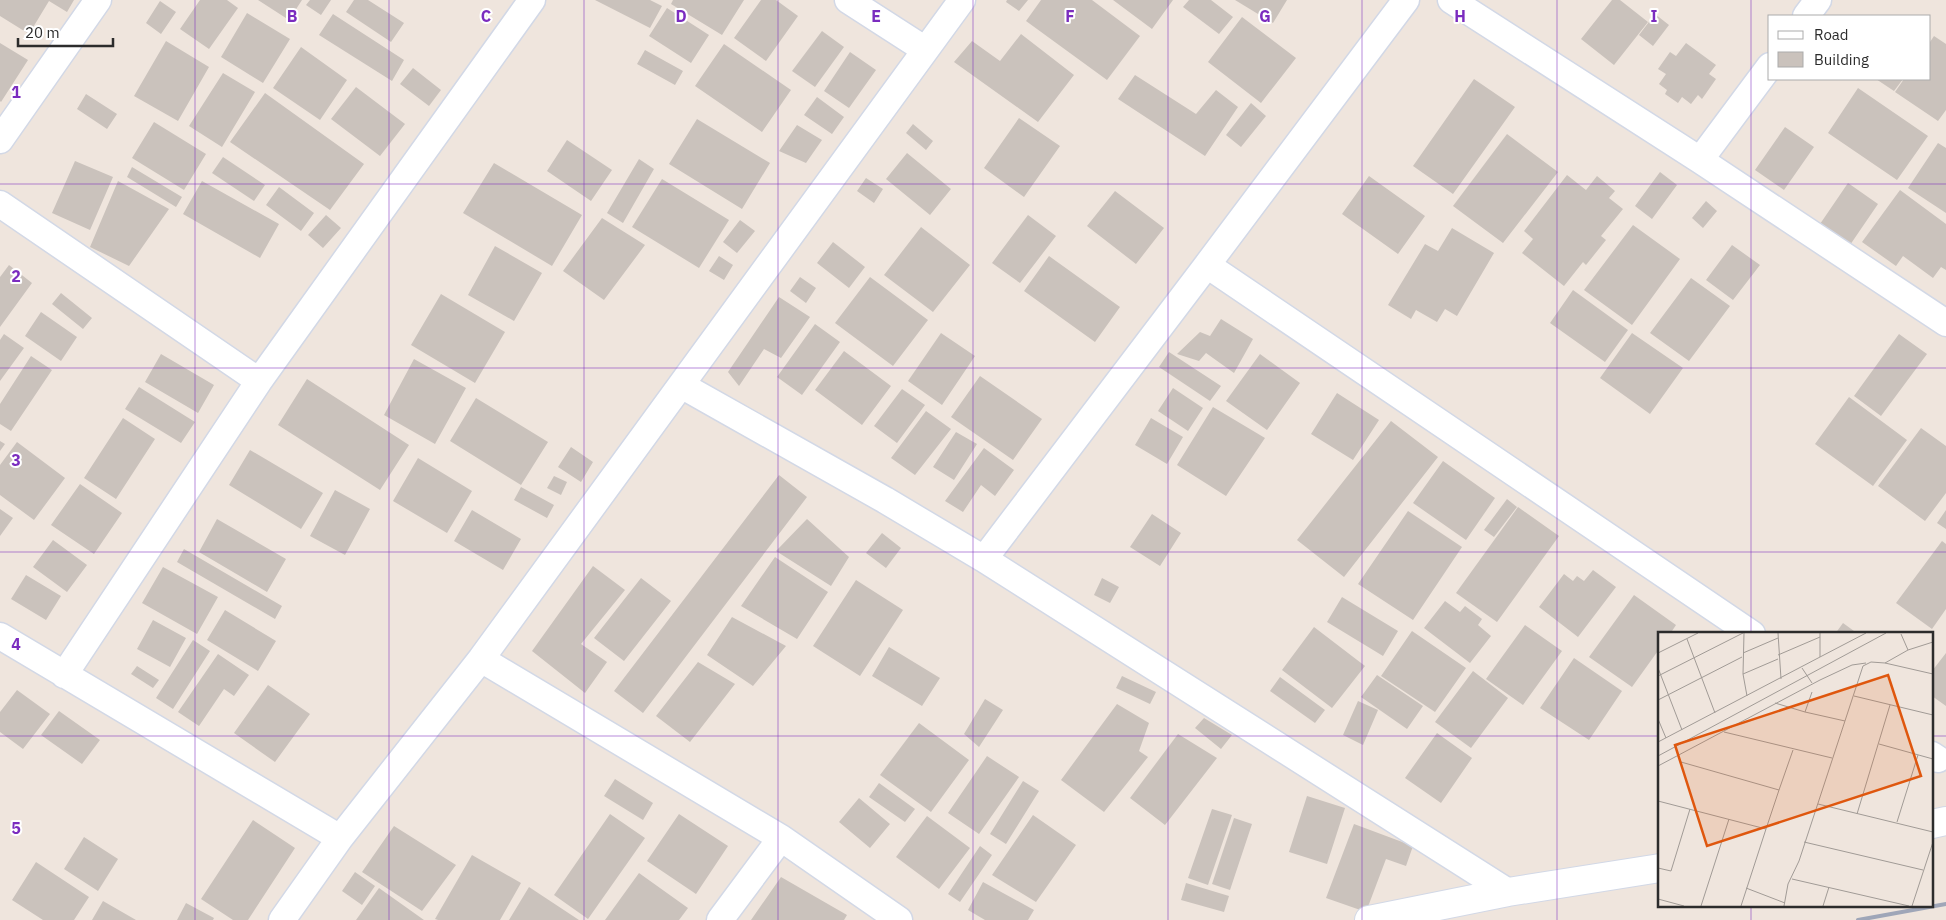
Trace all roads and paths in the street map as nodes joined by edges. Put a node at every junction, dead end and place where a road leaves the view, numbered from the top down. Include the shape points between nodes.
1 (98, 0) edge
2 (532, 0) edge
3 (848, 0) edge
4 (962, 0) edge
5 (1406, 0) edge
6 (1451, 0) edge
7 (1818, 0) edge
8 (1807, 15) edge
9 (924, 49) junction
10 (1768, 69) edge
11 (0, 140) edge
12 (1700, 160) junction
13 (0, 204) edge
14 (1207, 265) junction
15 (1946, 323) edge
16 (259, 381) junction
17 (681, 384) junction
18 (984, 560) junction
19 (1749, 632) edge
20 (0, 636) edge
21 (481, 659) junction
22 (64, 675) junction
23 (340, 838) junction
24 (781, 838) junction
25 (1658, 868) edge
26 (1508, 892) junction
27 (282, 920) edge
28 (720, 920) edge
29 (899, 920) edge
30 (1369, 920) edge

1 - 11 street
2 - 16 street
3 - 9 street
4 - 9 street
5 - 14 street
6 - 12 street
7 - 8 street
9 - 17 street
10 - 12 street
12 - 15 street
13 - 16 street
14 - 18 street
14 - 19 street
16 - 22 street
17 - 18 street
17 - 21 street
18 - 26 street
20 - 22 street
21 - 23 street
21 - 24 street
22 - 23 street
23 - 27 street
24 - 28 street
24 - 29 street
25 - 26 main road
26 - 30 main road

